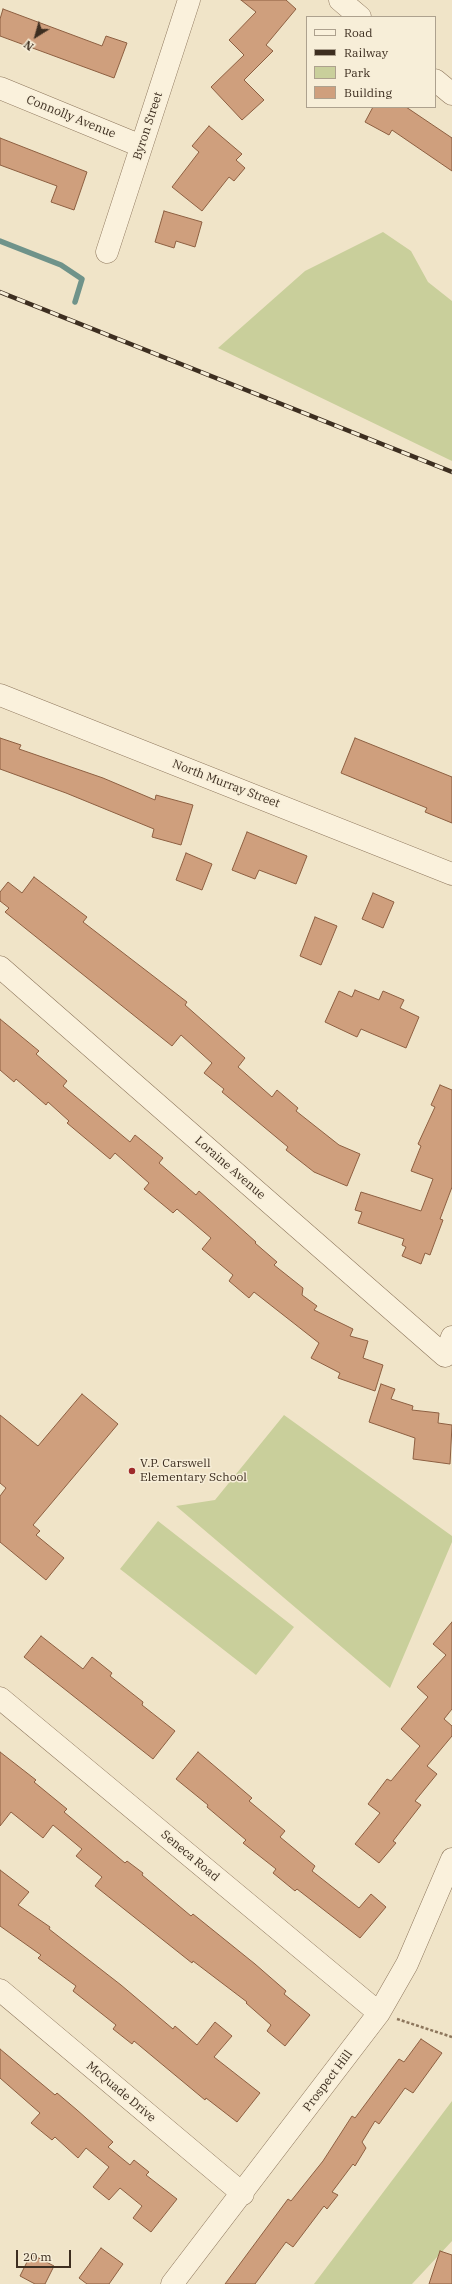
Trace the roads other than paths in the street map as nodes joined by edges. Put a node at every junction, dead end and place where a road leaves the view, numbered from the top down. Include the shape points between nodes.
1 (189, 0) edge
2 (340, 0) edge
3 (359, 16) edge
4 (436, 81) edge
5 (0, 88) edge
6 (452, 94) edge
7 (141, 146) junction
8 (107, 252) dead end
9 (0, 695) edge
10 (452, 874) edge
11 (0, 967) edge
12 (452, 1337) edge
13 (0, 1698) edge
14 (452, 1859) edge
15 (0, 1990) edge
16 (379, 2013) junction
17 (243, 2194) junction
18 (172, 2284) edge

1 - 7 street, Byron Street
2 - 3 street
4 - 6 street
5 - 7 street, Connolly Avenue
7 - 8 street, Byron Street
9 - 10 street, North Murray Street
11 - 12 street, Loraine Avenue via 445,1356
13 - 16 street, Seneca Road
14 - 16 street, Prospect Hill via 407,1964
15 - 17 street, McQuade Drive
16 - 17 street, Prospect Hill
17 - 18 street, Prospect Hill

